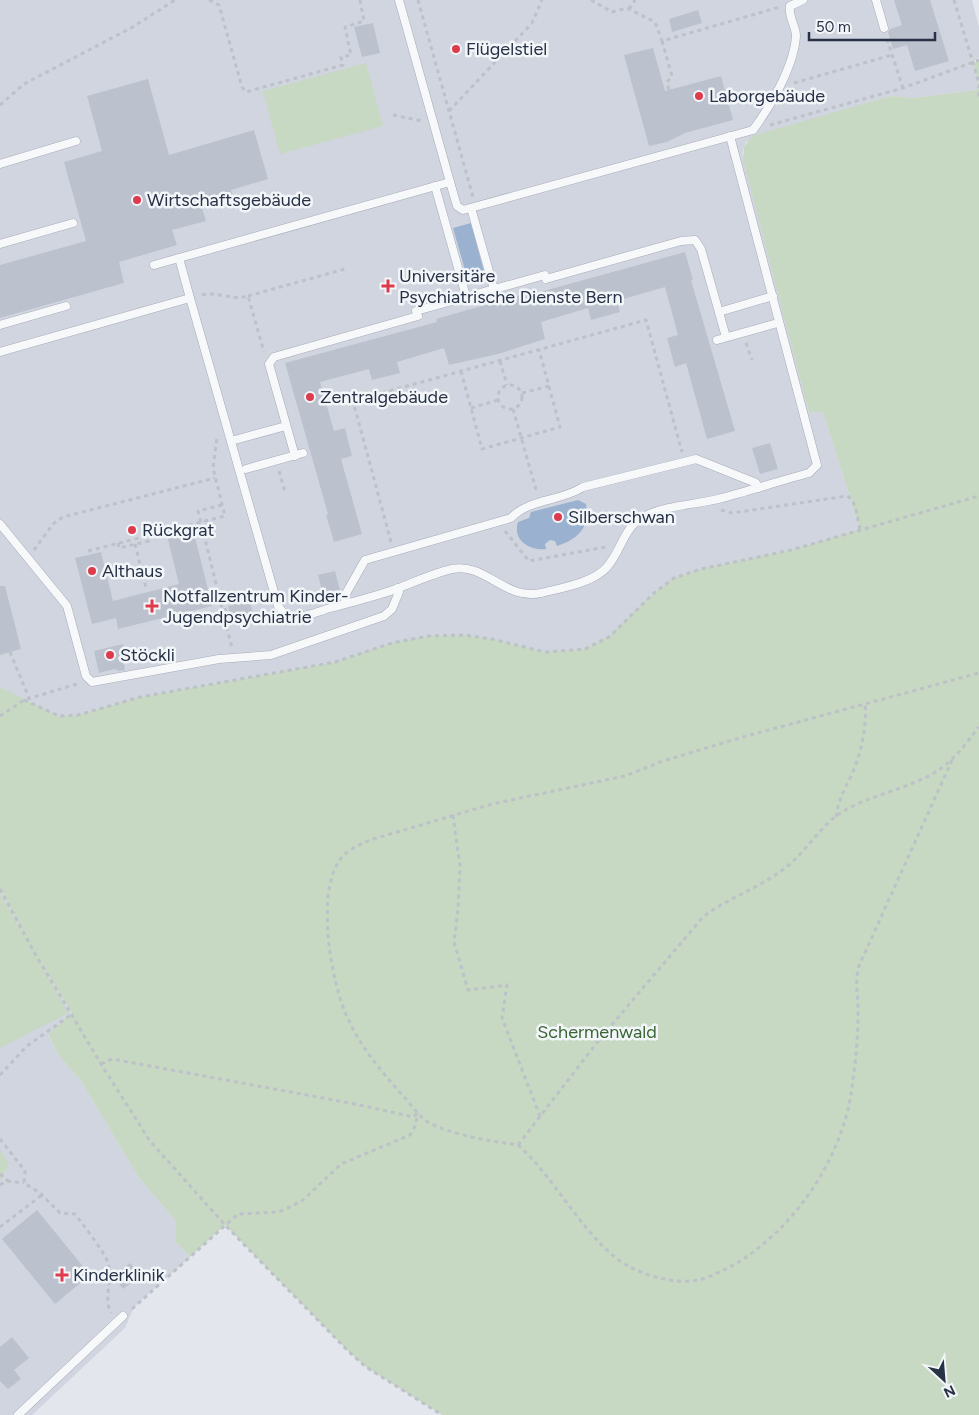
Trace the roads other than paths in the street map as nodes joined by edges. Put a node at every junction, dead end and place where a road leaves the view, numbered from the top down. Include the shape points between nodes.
1 (399, 0) edge
2 (803, 0) edge
3 (876, 0) edge
4 (884, 28) road end
5 (730, 136) junction
6 (76, 141) dead end
7 (0, 164) edge
8 (450, 182) junction
9 (435, 186) junction
10 (473, 207) junction
11 (73, 223) dead end
12 (0, 244) edge
13 (179, 258) junction
14 (154, 265) dead end
15 (494, 289) junction
16 (466, 296) junction
17 (773, 296) junction
18 (190, 298) junction
19 (66, 306) dead end
20 (719, 312) junction
21 (774, 324) dead end
22 (0, 325) edge
23 (726, 337) junction
24 (717, 340) dead end
25 (0, 352) edge
26 (286, 426) junction
27 (231, 441) junction
28 (246, 469) dead end
29 (758, 488) junction
30 (0, 524) edge
31 (398, 588) junction
32 (346, 604) junction
33 (124, 1316) road end
34 (18, 1415) edge

1 - 8 lane
2 - 5 lane via 794,2 789,10 796,32 779,87 753,130
3 - 4 lane
5 - 10 lane
5 - 17 lane
6 - 7 lane
8 - 9 lane
8 - 10 lane via 458,208
9 - 13 lane
9 - 16 lane
10 - 15 lane
11 - 12 lane
13 - 14 lane
13 - 18 lane
15 - 16 lane
15 - 20 lane via 545,275 546,279 689,239 701,249
16 - 26 lane via 416,310 418,316 274,357 269,364
17 - 20 lane
17 - 29 lane via 817,464 810,473
18 - 25 lane
18 - 27 lane
19 - 22 lane
20 - 23 lane
21 - 23 lane
23 - 24 lane
26 - 27 lane
26 - 28 lane via 299,454
27 - 32 lane via 280,611 286,616 299,617
29 - 31 lane via 646,516 631,527 607,567 580,582 527,595 516,593 465,568 416,580
29 - 32 lane via 756,483 696,459 583,488 521,508 511,518 500,522 365,560 344,597
30 - 31 lane via 67,606 86,676 100,682 219,659 271,655 384,616 392,609
31 - 32 lane
33 - 34 lane

